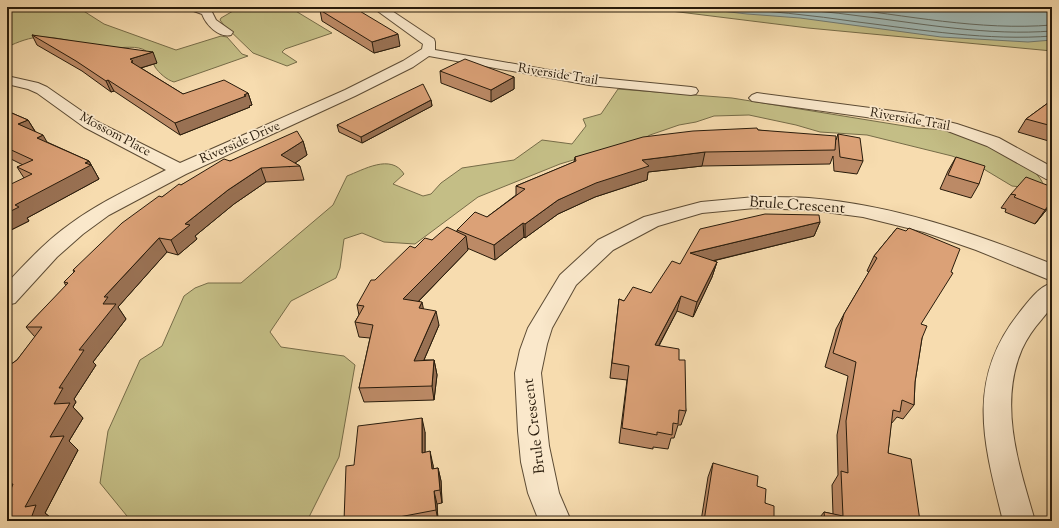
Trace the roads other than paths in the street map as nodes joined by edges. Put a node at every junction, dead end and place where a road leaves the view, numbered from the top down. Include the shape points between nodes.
1 (192, 7) edge
2 (378, 7) edge
3 (227, 32) dead end
4 (427, 52) junction
5 (7, 80) edge
6 (691, 91) dead end
7 (757, 98) dead end
8 (180, 170) junction
9 (1052, 175) edge
10 (1052, 273) edge
11 (1052, 291) edge
12 (7, 297) edge
13 (555, 521) edge
14 (1020, 521) edge

1 - 3 street via 207,12 211,22
2 - 4 street via 429,42 430,48
4 - 6 street, Riverside Trail via 589,80
4 - 8 street, Riverside Drive via 345,96
5 - 8 street, Mossom Place via 42,90 90,124
7 - 9 street, Riverside Trail via 937,124 984,138
8 - 12 street, Riverside Drive via 102,211 76,229 49,252
10 - 13 street, Brule Crescent via 960,237 913,222 816,205 752,201 716,205 681,211 639,226 584,261 548,308 534,341 528,375 531,414 537,465
11 - 14 street via 1033,312 1009,351 998,384 996,418 1004,465

